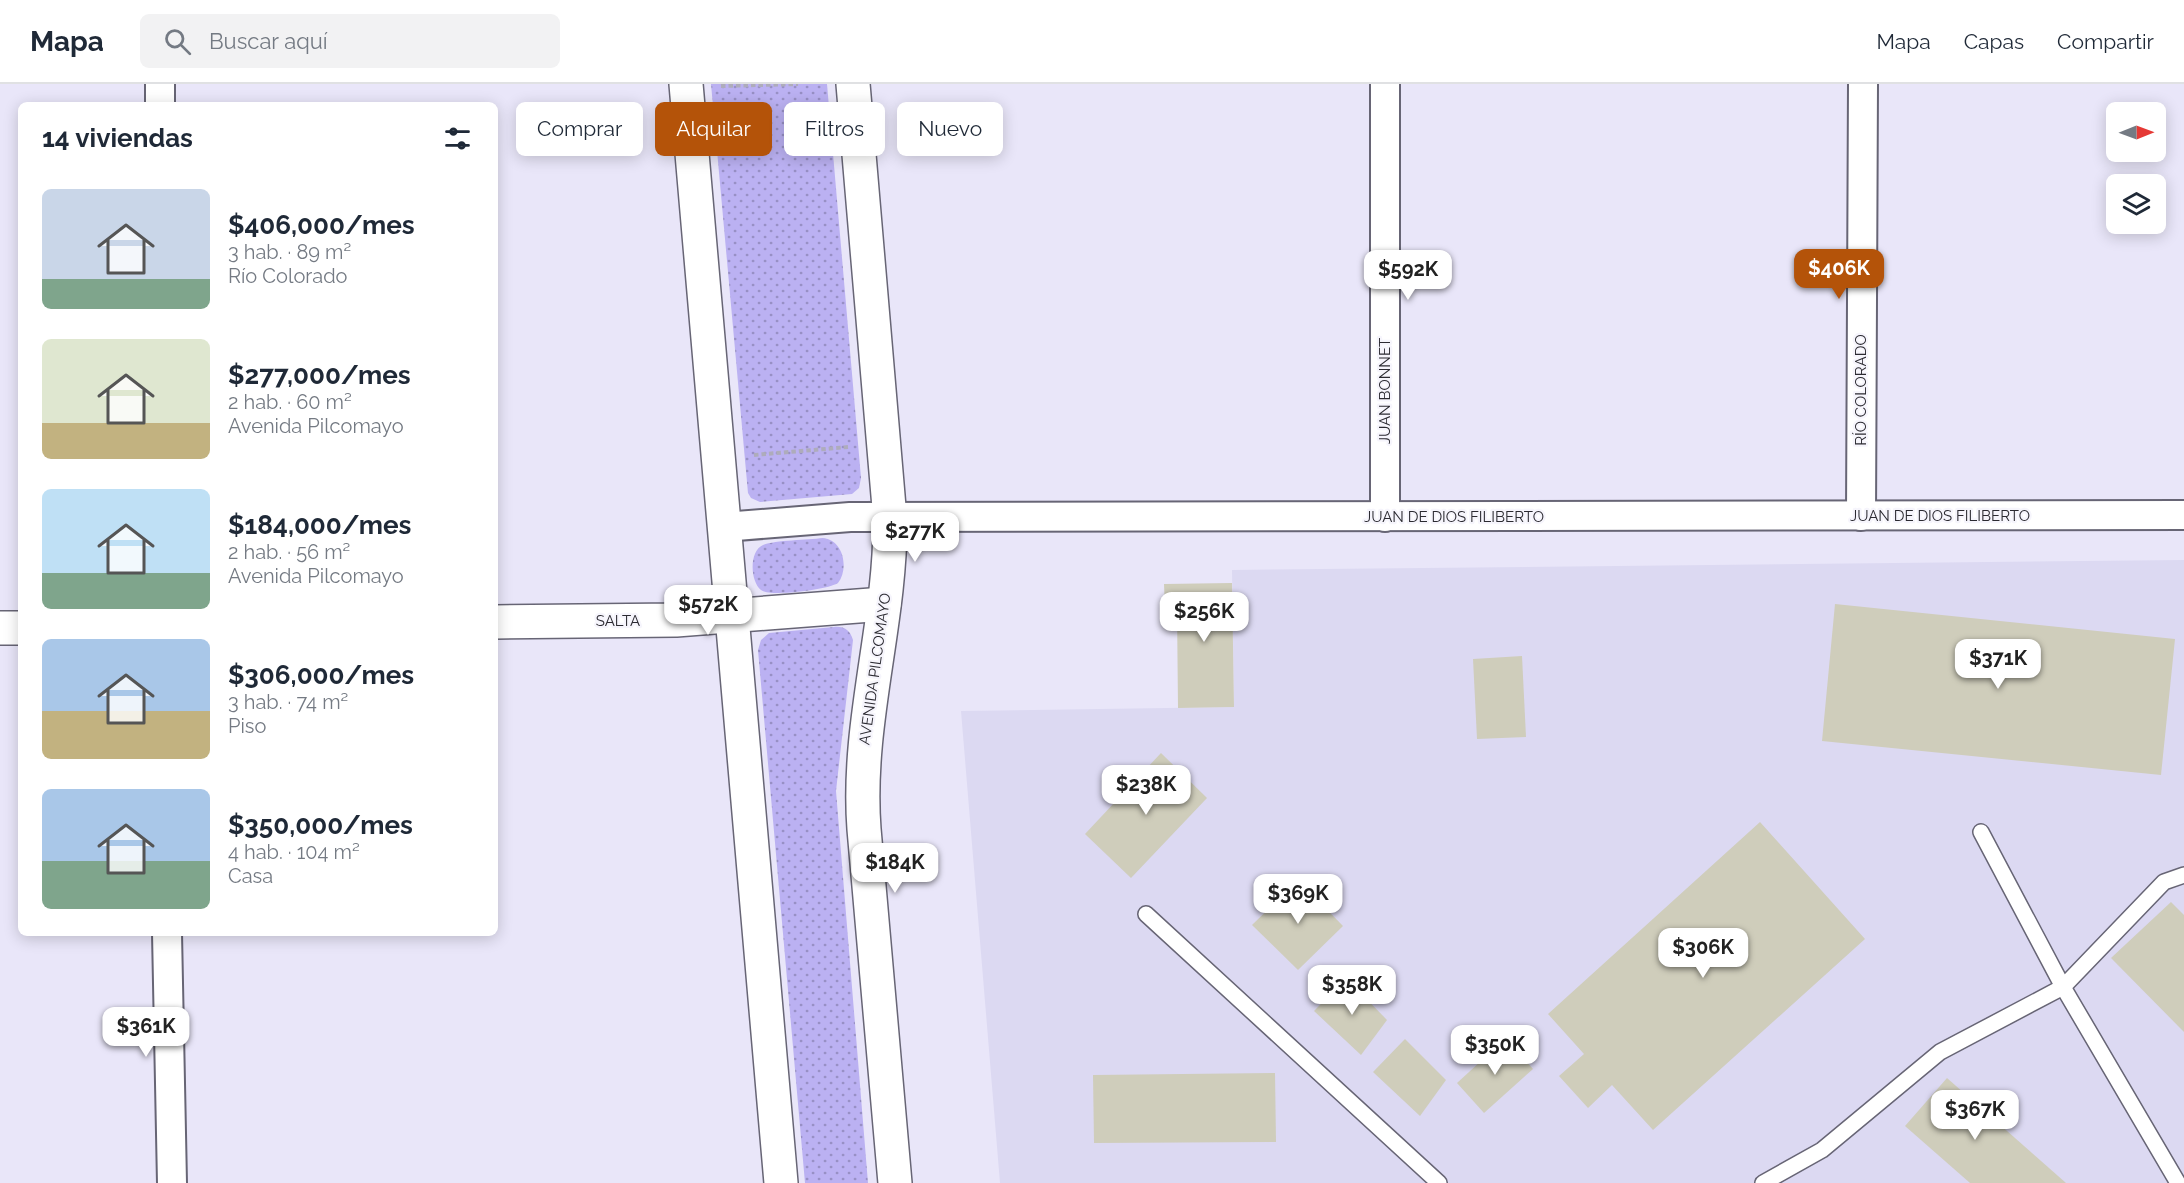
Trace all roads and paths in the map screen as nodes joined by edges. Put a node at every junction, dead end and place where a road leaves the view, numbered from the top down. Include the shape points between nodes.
1 (160, 84) edge
2 (798, 84) edge
3 (853, 84) edge
4 (1385, 84) edge
5 (1863, 84) edge
6 (699, 85) edge
7 (160, 102) edge
8 (858, 446) dead end
9 (744, 456) dead end
10 (2184, 515) edge
11 (1861, 516) junction
12 (1385, 517) junction
13 (890, 519) junction
14 (724, 527) junction
15 (884, 604) junction
16 (732, 616) junction
17 (498, 622) edge
18 (0, 628) edge
19 (18, 628) edge
20 (1981, 832) dead end
21 (2184, 875) edge
22 (1146, 914) dead end
23 (167, 936) edge
24 (2063, 987) junction
25 (172, 1183) edge
26 (781, 1183) edge
27 (895, 1183) edge
28 (1439, 1183) edge
29 (1763, 1183) edge
30 (2178, 1183) edge

1 - 7 street
2 - 6 path
3 - 13 main road, AVENIDA PILCOMAYO
4 - 12 street, JUAN BONNET
5 - 11 street, RÍO COLORADO
6 - 14 main road
8 - 9 path
10 - 11 street, JUAN DE DIOS FILIBERTO
11 - 12 street, JUAN DE DIOS FILIBERTO
12 - 13 street, JUAN DE DIOS FILIBERTO
13 - 14 street, JUAN DE DIOS FILIBERTO via 850,517
13 - 15 main road, AVENIDA PILCOMAYO
14 - 16 main road
15 - 16 main road, SALTA
15 - 27 main road, AVENIDA PILCOMAYO via 864,738 862,795
16 - 17 main road, SALTA
16 - 26 main road
18 - 19 main road
20 - 24 lane
21 - 24 lane via 2164,882
22 - 28 lane
23 - 25 street
24 - 29 lane via 1940,1052 1822,1150
24 - 30 lane

